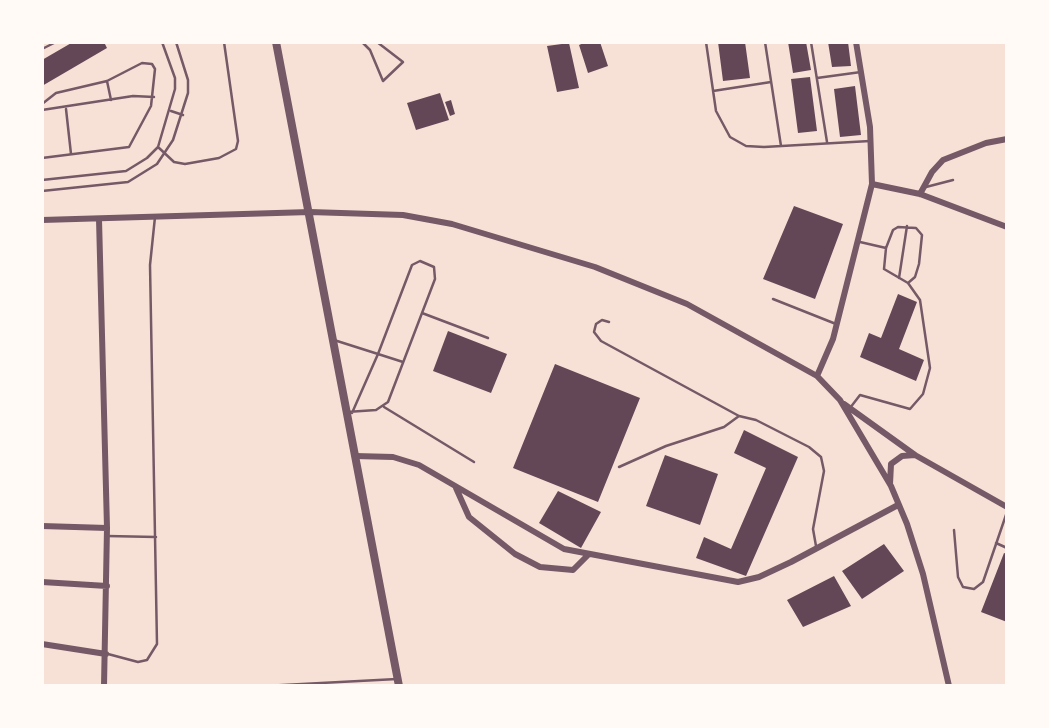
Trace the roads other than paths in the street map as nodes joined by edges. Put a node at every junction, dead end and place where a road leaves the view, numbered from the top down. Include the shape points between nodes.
1 (56, 42) edge
2 (162, 42) edge
3 (176, 42) edge
4 (224, 42) edge
5 (276, 42) edge
6 (362, 42) edge
7 (377, 42) edge
8 (706, 42) edge
9 (765, 42) edge
10 (811, 42) edge
11 (856, 42) edge
12 (42, 49) edge
13 (370, 50) junction
14 (861, 72) junction
15 (817, 78) junction
16 (107, 80) junction
17 (771, 82) junction
18 (713, 91) junction
19 (153, 97) junction
20 (111, 100) junction
21 (42, 104) edge
22 (66, 107) junction
23 (42, 110) edge
24 (171, 111) junction
25 (183, 115) junction
26 (1007, 139) edge
27 (872, 140) junction
28 (827, 143) junction
29 (781, 146) junction
30 (158, 147) junction
31 (71, 154) junction
32 (165, 154) junction
33 (42, 158) edge
34 (42, 180) edge
35 (953, 180) dead end
36 (872, 184) junction
37 (922, 190) junction
38 (42, 191) edge
39 (310, 212) junction
40 (155, 217) junction
41 (99, 219) junction
42 (42, 220) edge
43 (907, 226) junction
44 (1007, 227) edge
45 (860, 242) junction
46 (886, 248) junction
47 (898, 279) junction
48 (908, 283) junction
49 (773, 299) dead end
50 (422, 313) junction
51 (608, 322) dead end
52 (836, 324) junction
53 (488, 338) dead end
54 (334, 340) junction
55 (378, 354) junction
56 (403, 362) junction
57 (817, 376) junction
58 (840, 400) junction
59 (384, 407) junction
60 (850, 408) junction
61 (349, 412) junction
62 (739, 416) junction
63 (915, 455) junction
64 (355, 456) junction
65 (474, 462) dead end
66 (619, 467) dead end
67 (891, 486) junction
68 (455, 487) junction
69 (898, 505) junction
70 (1007, 510) edge
71 (42, 526) edge
72 (107, 528) junction
73 (954, 530) dead end
74 (107, 536) junction
75 (156, 537) junction
76 (996, 543) junction
77 (1007, 548) edge
78 (817, 549) junction
79 (587, 555) junction
80 (42, 582) edge
81 (107, 586) junction
82 (42, 644) edge
83 (106, 654) junction
84 (399, 682) edge
85 (357, 684) edge
86 (104, 686) edge
87 (264, 686) edge
88 (949, 686) edge

1 - 12 lane
2 - 24 lane via 175,78
3 - 25 lane via 188,80
4 - 32 lane via 236,149 219,158 185,164
5 - 39 street
6 - 13 lane
7 - 13 lane
7 - 13 lane via 403,62 383,81
8 - 18 lane
9 - 17 lane
10 - 15 lane
11 - 14 street
14 - 15 lane
14 - 27 street
15 - 28 lane
16 - 19 lane via 142,63 152,64
16 - 20 lane
16 - 21 lane via 56,93
17 - 18 lane
17 - 29 lane
18 - 29 lane via 721,125 730,137 746,146
19 - 20 lane
19 - 31 lane via 129,147
20 - 22 lane
22 - 23 lane
22 - 31 lane
24 - 25 lane
24 - 30 lane
25 - 32 lane
26 - 37 street via 943,160
27 - 28 lane
27 - 36 street
28 - 29 lane
30 - 32 lane
30 - 34 lane via 126,171
31 - 33 lane
32 - 38 lane via 128,182
35 - 37 lane
36 - 37 street
36 - 45 street
37 - 44 street
39 - 40 street
39 - 54 street
39 - 57 street via 428,218 595,267 687,304
40 - 41 street
40 - 75 lane via 150,265
41 - 42 street
41 - 72 street
43 - 46 lane via 893,230
43 - 47 lane
43 - 48 lane via 922,235 923,246 915,277
45 - 46 lane
45 - 52 street
46 - 47 lane via 884,269
47 - 48 lane
48 - 60 lane via 920,300 930,368 923,394 911,409 860,395
49 - 52 lane
50 - 53 lane
50 - 55 lane via 435,270 420,261 409,270
50 - 56 lane
51 - 62 lane via 596,324 594,332 601,341
52 - 57 street
54 - 55 lane
54 - 61 street
55 - 56 lane
55 - 61 lane
56 - 59 lane
57 - 58 street
58 - 60 street
58 - 67 street
59 - 61 lane
59 - 65 lane
60 - 63 street
61 - 64 street
62 - 66 lane via 724,427
62 - 78 lane via 756,420 821,457 824,471 813,529
63 - 67 street via 902,456 891,464
63 - 70 street
64 - 68 street via 407,460
64 - 84 street
67 - 69 street
68 - 79 street via 545,540
68 - 79 street via 469,517 515,554 540,567 573,570
69 - 78 street
69 - 88 street via 923,574
70 - 76 lane
71 - 72 street
72 - 74 street
73 - 76 lane via 956,569 968,589 983,582
74 - 75 lane
74 - 81 street
75 - 83 lane via 158,643 154,653 138,662
76 - 77 lane
78 - 79 street via 738,582
80 - 81 street
81 - 83 street
82 - 83 street
83 - 86 street
84 - 85 lane
85 - 87 lane

